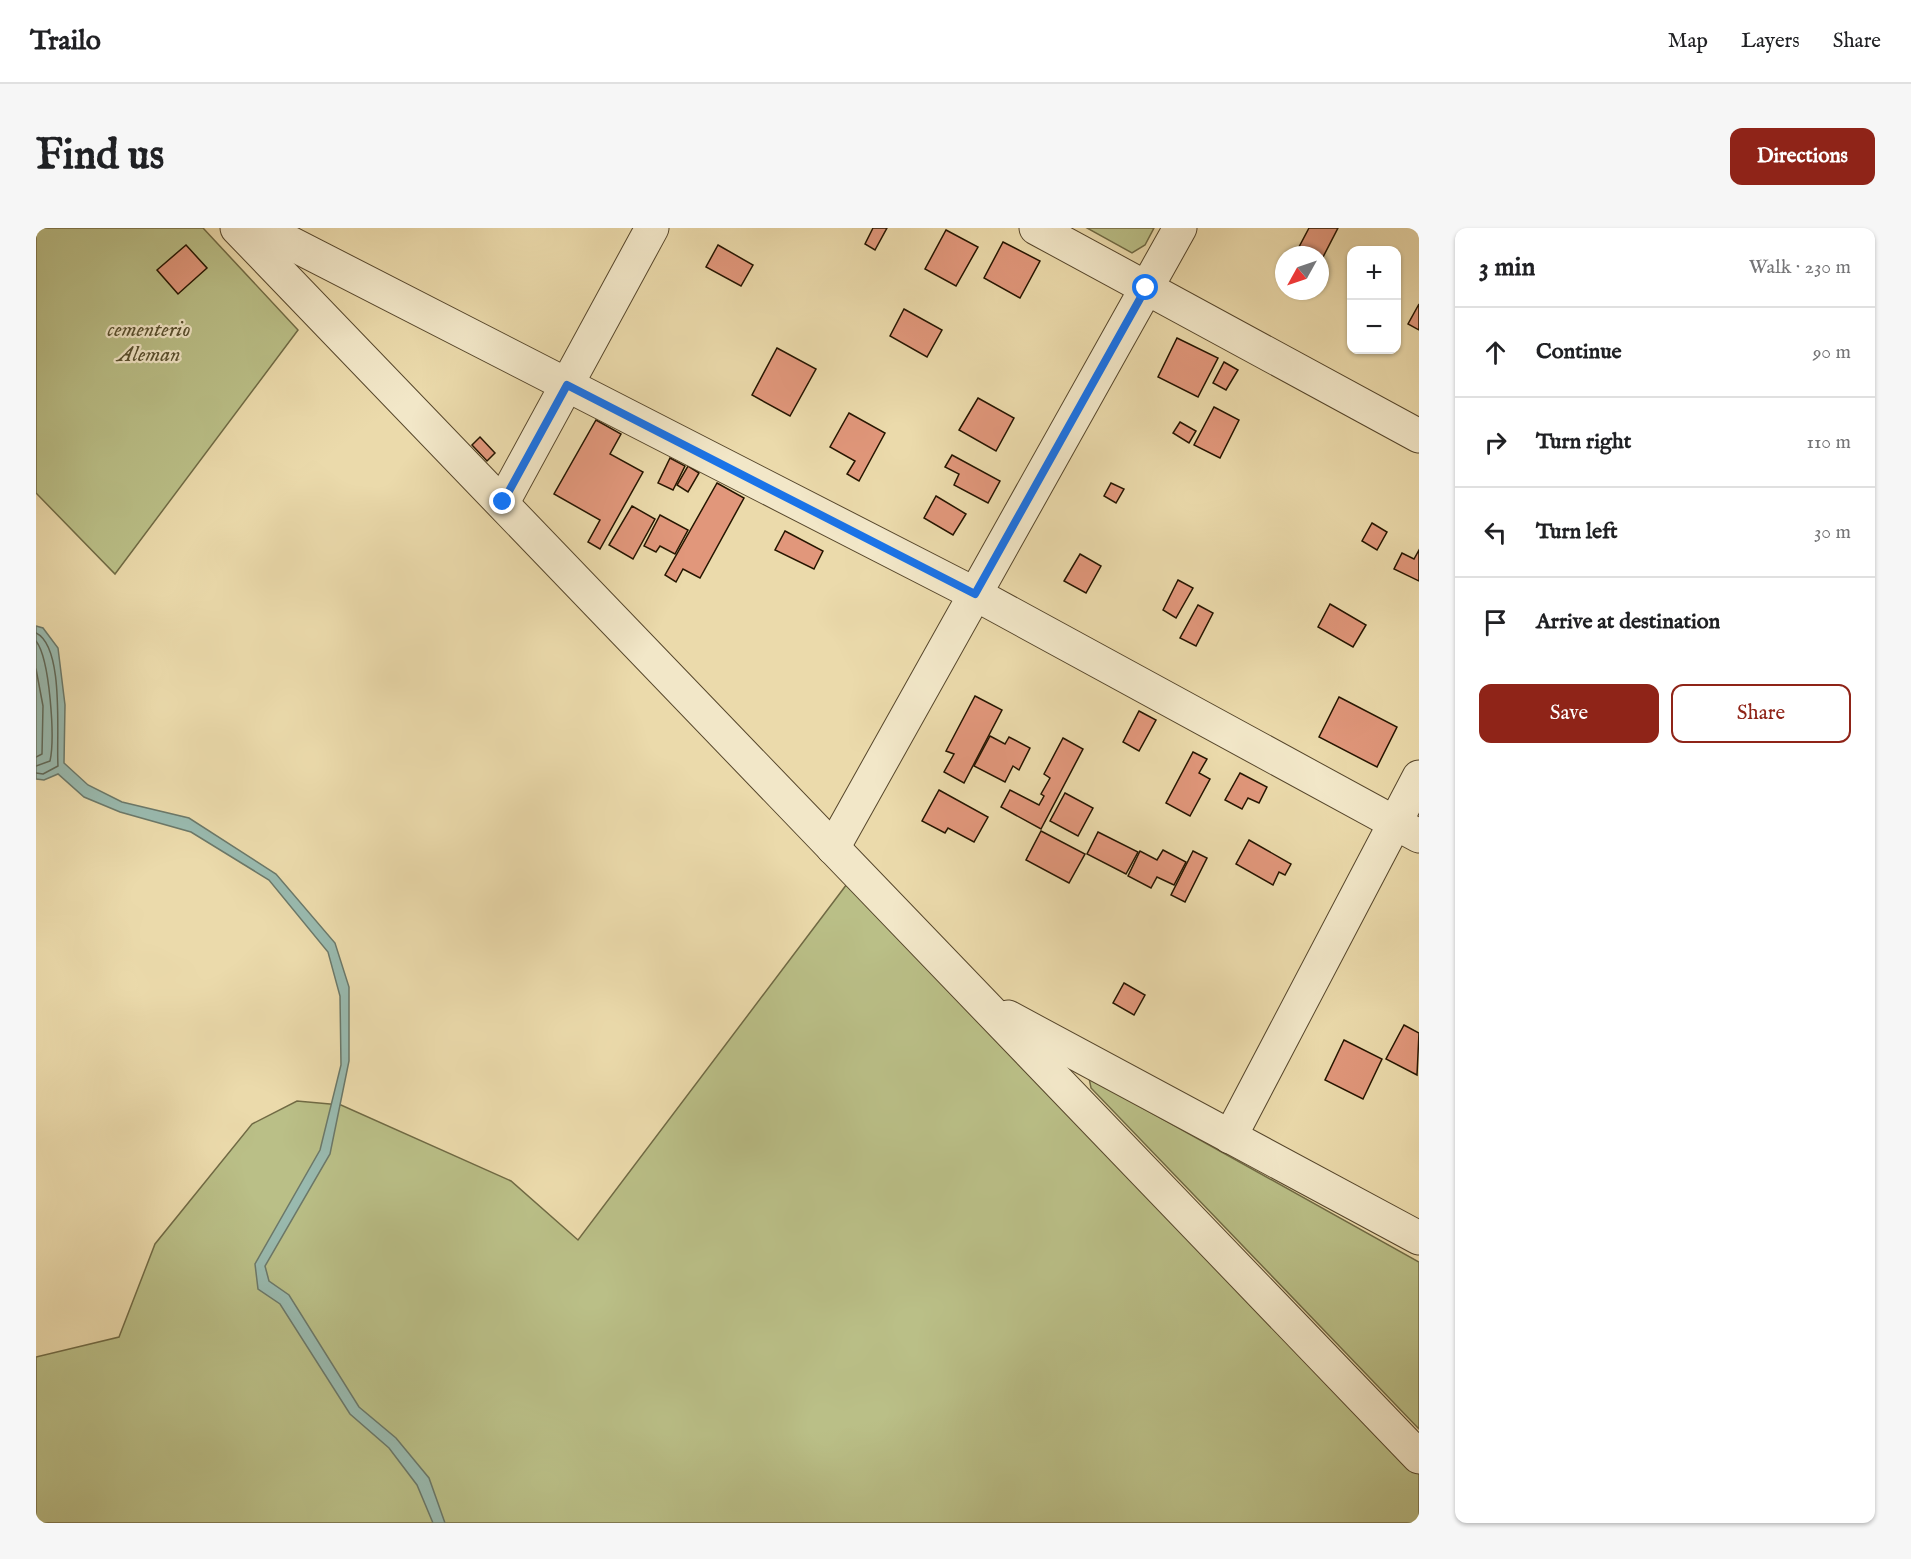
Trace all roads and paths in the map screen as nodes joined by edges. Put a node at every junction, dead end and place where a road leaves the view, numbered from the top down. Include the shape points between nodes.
1 (237, 228) edge
2 (261, 228) edge
3 (652, 228) edge
4 (1035, 228) edge
5 (1180, 228) edge
6 (1146, 288) junction
7 (567, 385) junction
8 (1419, 436) edge
9 (503, 502) junction
10 (975, 594) junction
11 (1419, 777) edge
12 (1407, 829) edge
13 (833, 848) junction
14 (983, 1004) junction
15 (1230, 1137) junction
16 (1419, 1238) edge
17 (1419, 1457) edge

1 - 9 street
2 - 7 street
3 - 7 street
4 - 6 street
5 - 6 street
6 - 8 street
6 - 10 street
7 - 9 street
7 - 10 street
9 - 13 street
10 - 12 street
10 - 13 street
11 - 12 street
12 - 15 street
13 - 14 street
14 - 15 street
14 - 17 street
15 - 16 street

